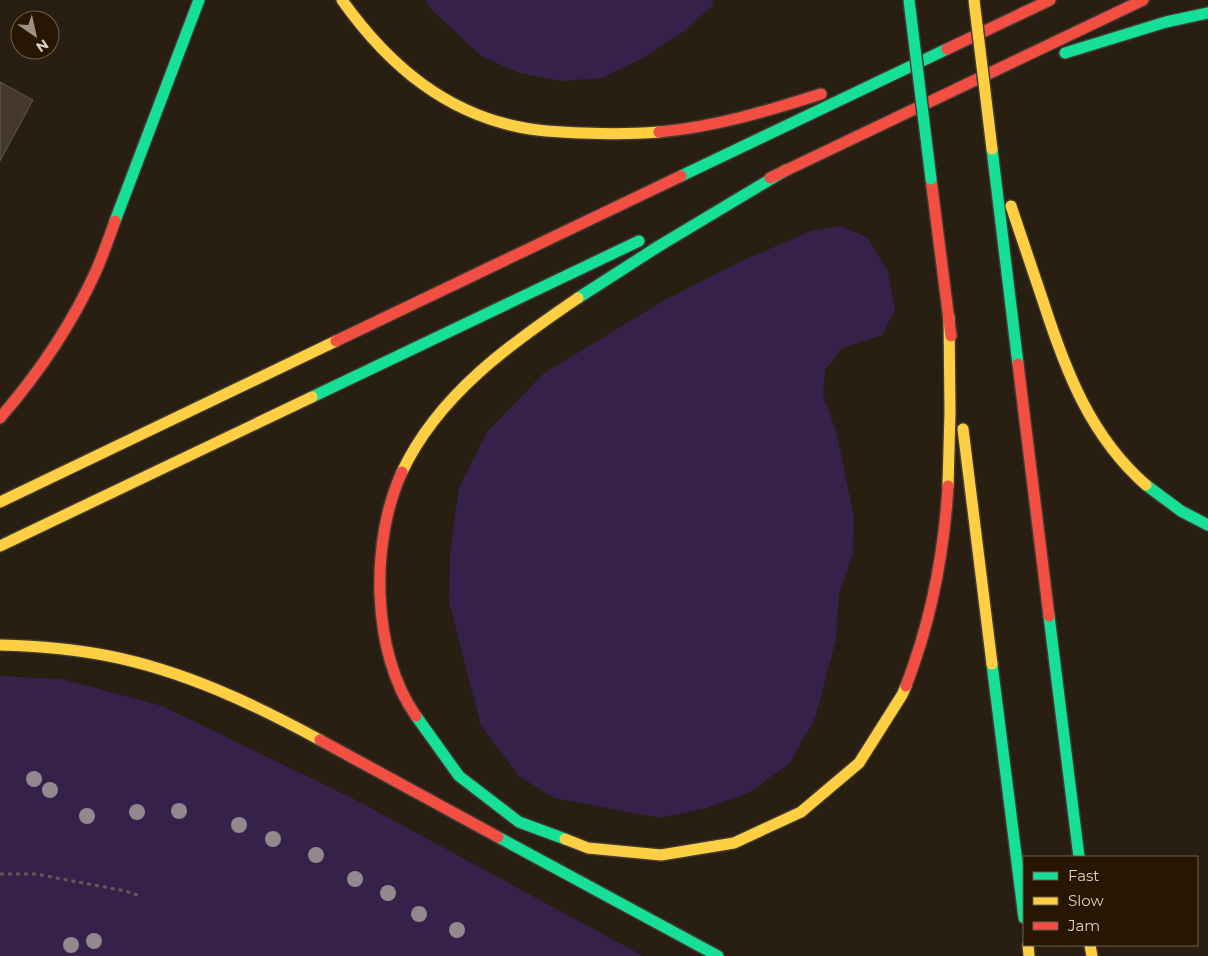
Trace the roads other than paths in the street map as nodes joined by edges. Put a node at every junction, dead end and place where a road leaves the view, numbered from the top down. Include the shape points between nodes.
1 (199, 0) edge
2 (342, 0) edge
3 (909, 0) edge
4 (974, 0) edge
5 (1050, 0) edge
6 (1143, 0) edge
7 (1208, 13) edge
8 (947, 49) junction
9 (952, 91) junction
10 (992, 149) junction
11 (786, 170) junction
12 (670, 226) dead end
13 (652, 234) dead end
14 (949, 317) junction
15 (0, 418) edge
16 (0, 502) edge
17 (1208, 526) edge
18 (0, 546) edge
19 (0, 645) edge
20 (1079, 856) edge
21 (1023, 910) edge
22 (718, 956) edge

1 - 15 highway via 96,271 43,365
2 - 8 highway via 384,54 421,84 462,108 502,123 546,131 595,134 678,130 740,117 834,89
3 - 14 highway, bridge
4 - 10 highway, bridge
5 - 8 highway
6 - 9 highway
7 - 9 highway via 1166,22
8 - 16 highway
9 - 11 highway
10 - 17 highway via 1059,350 1086,411 1108,445 1134,474 1165,500
10 - 20 highway
11 - 12 highway
11 - 14 highway via 621,270 522,337 446,404 408,460 391,503 382,547 380,590 384,634 396,674 415,715 438,751 466,782 534,829 597,850 638,855 700,852 756,836 801,812 840,782 866,755 892,715 913,670 935,591 948,472
13 - 18 highway
14 - 21 highway
19 - 22 highway via 56,647 108,655 162,668 234,696

